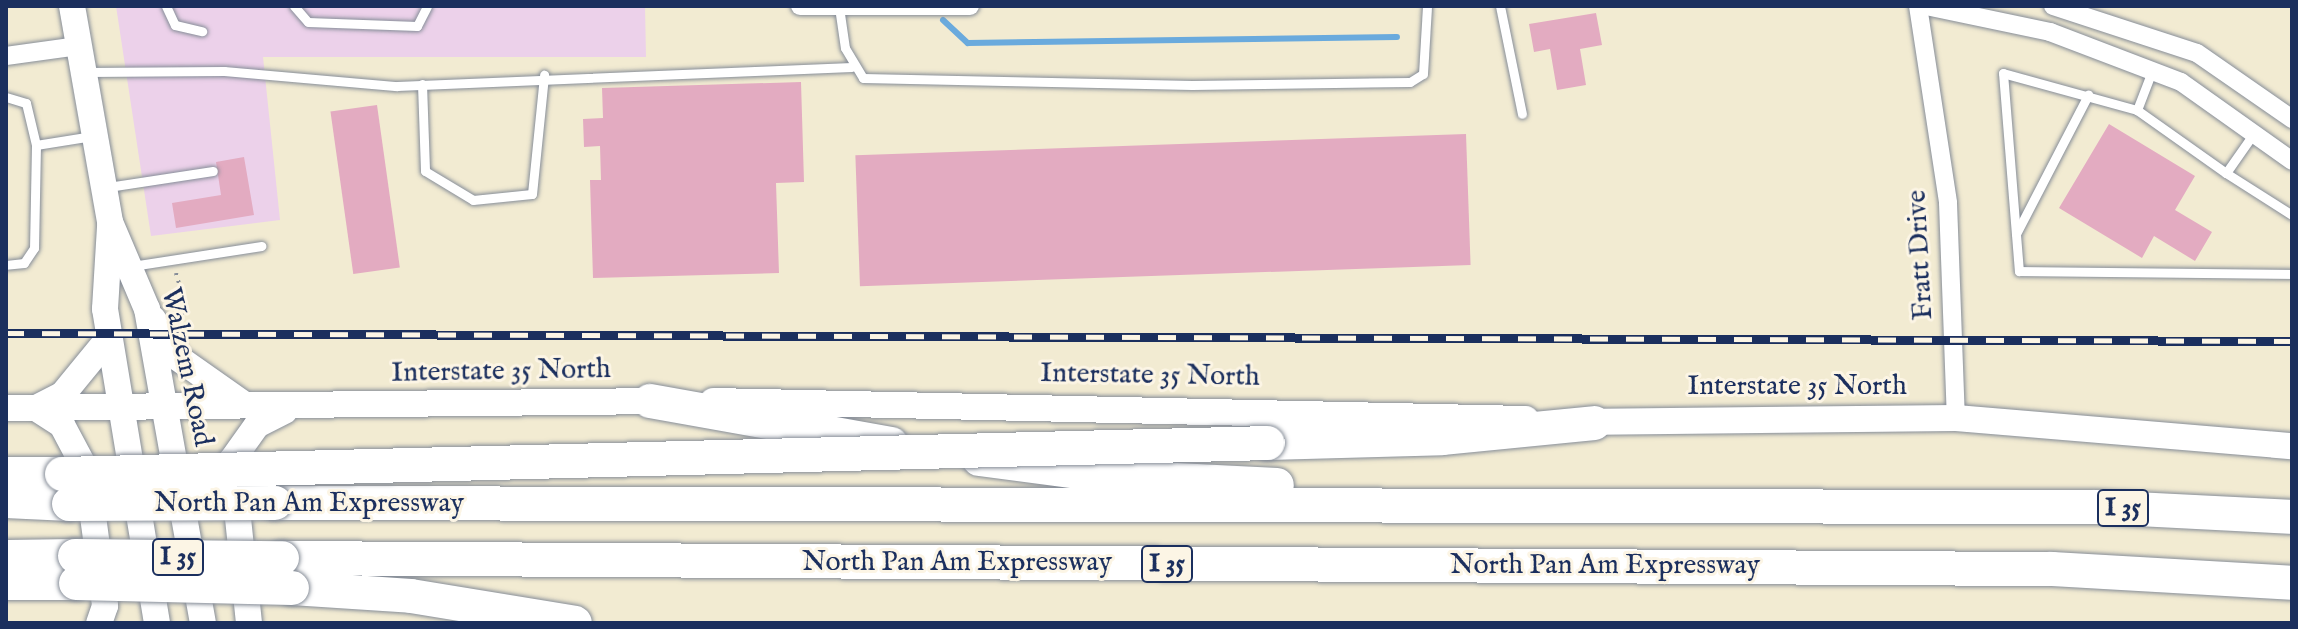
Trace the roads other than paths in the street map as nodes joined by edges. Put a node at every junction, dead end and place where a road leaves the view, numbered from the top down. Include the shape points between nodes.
1 (72, 6) edge
2 (166, 6) edge
3 (294, 6) edge
4 (427, 6) edge
5 (800, 6) edge
6 (970, 6) edge
7 (1427, 6) edge
8 (1500, 6) edge
9 (1918, 6) edge
10 (1926, 6) edge
11 (2053, 6) edge
12 (839, 7) edge
13 (202, 31) dead end
14 (78, 46) junction
15 (6, 56) edge
16 (852, 67) junction
17 (2152, 71) junction
18 (83, 72) junction
19 (544, 75) junction
20 (422, 84) junction
21 (2088, 95) junction
22 (6, 97) edge
23 (2137, 110) junction
24 (1522, 114) dead end
25 (2292, 119) edge
26 (2254, 133) junction
27 (95, 135) junction
28 (36, 145) junction
29 (2292, 161) edge
30 (213, 171) dead end
31 (2226, 173) junction
32 (104, 188) junction
33 (2292, 215) edge
34 (110, 222) junction
35 (2015, 236) junction
36 (261, 246) dead end
37 (6, 265) edge
38 (129, 266) junction
39 (2292, 274) edge
40 (147, 309) junction
41 (109, 338) junction
42 (650, 401) junction
43 (6, 408) edge
44 (36, 408) junction
45 (251, 408) junction
46 (292, 408) junction
47 (119, 410) junction
48 (163, 410) junction
49 (1956, 418) junction
50 (1594, 423) junction
51 (2292, 446) edge
52 (6, 474) edge
53 (66, 489) junction
54 (6, 501) edge
55 (1536, 504) junction
56 (2292, 517) edge
57 (6, 557) edge
58 (75, 569) junction
59 (287, 573) junction
60 (6, 583) edge
61 (2292, 583) edge
62 (99, 623) edge
63 (157, 623) edge
64 (203, 623) edge
65 (249, 623) edge
66 (575, 623) edge

1 - 14 main road, Walzem Road
2 - 13 lane via 175,25
3 - 4 lane via 308,22 417,26
5 - 12 street
6 - 12 street
7 - 16 lane via 1423,74 1410,82 946,84 863,78
8 - 24 lane
9 - 49 street, Fratt Drive via 1948,203
10 - 17 street via 2050,32
11 - 25 street via 2197,53
12 - 16 lane
14 - 15 street
14 - 18 main road, Walzem Road
16 - 19 lane
17 - 23 lane
17 - 26 street
18 - 20 lane via 224,71
18 - 27 main road, Walzem Road
19 - 20 lane
19 - 20 lane via 532,194 473,200 425,171
21 - 23 lane
21 - 35 lane
21 - 35 lane via 2003,73
22 - 28 lane via 26,103
23 - 31 lane
26 - 29 street
26 - 31 lane
27 - 28 lane
27 - 32 main road, Walzem Road
28 - 37 lane via 34,248 24,263
30 - 32 lane
31 - 33 lane
32 - 34 main road, Walzem Road
34 - 38 main road, Walzem Road
34 - 41 main road, Walzem Road
35 - 39 lane via 2026,276
36 - 38 lane
38 - 40 main road, Walzem Road
40 - 45 main road via 178,358 216,391
40 - 48 main road, Walzem Road
41 - 44 main road via 63,394
41 - 47 main road, Walzem Road
42 - 46 main road, Interstate 35 North
42 - 50 main road, Interstate 35 North via 1412,412
42 - 55 highway via 1116,477 1353,486
43 - 44 main road, Interstate 35 North
44 - 47 main road, Interstate 35 North
44 - 62 main road via 62,425 87,472 105,606
45 - 46 main road, Interstate 35 North
45 - 48 main road, Interstate 35 North
46 - 65 main road via 257,425 232,460
47 - 48 main road, Interstate 35 North
47 - 63 main road, Walzem Road
48 - 64 main road, Walzem Road
49 - 50 main road, Interstate 35 North
49 - 51 main road, Interstate 35 North
50 - 53 highway, bridge via 1442,438
52 - 53 highway
53 - 54 highway, North Pan Am Expressway / I 35
53 - 55 highway, North Pan Am Expressway / I 35, bridge via 275,503
55 - 56 highway, North Pan Am Expressway / I 35 via 2097,507
57 - 58 highway, North Pan Am Expressway / I 35
58 - 59 highway, North Pan Am Expressway / I 35, bridge
58 - 60 highway
59 - 61 highway, North Pan Am Expressway / I 35 via 2052,569
59 - 66 highway

